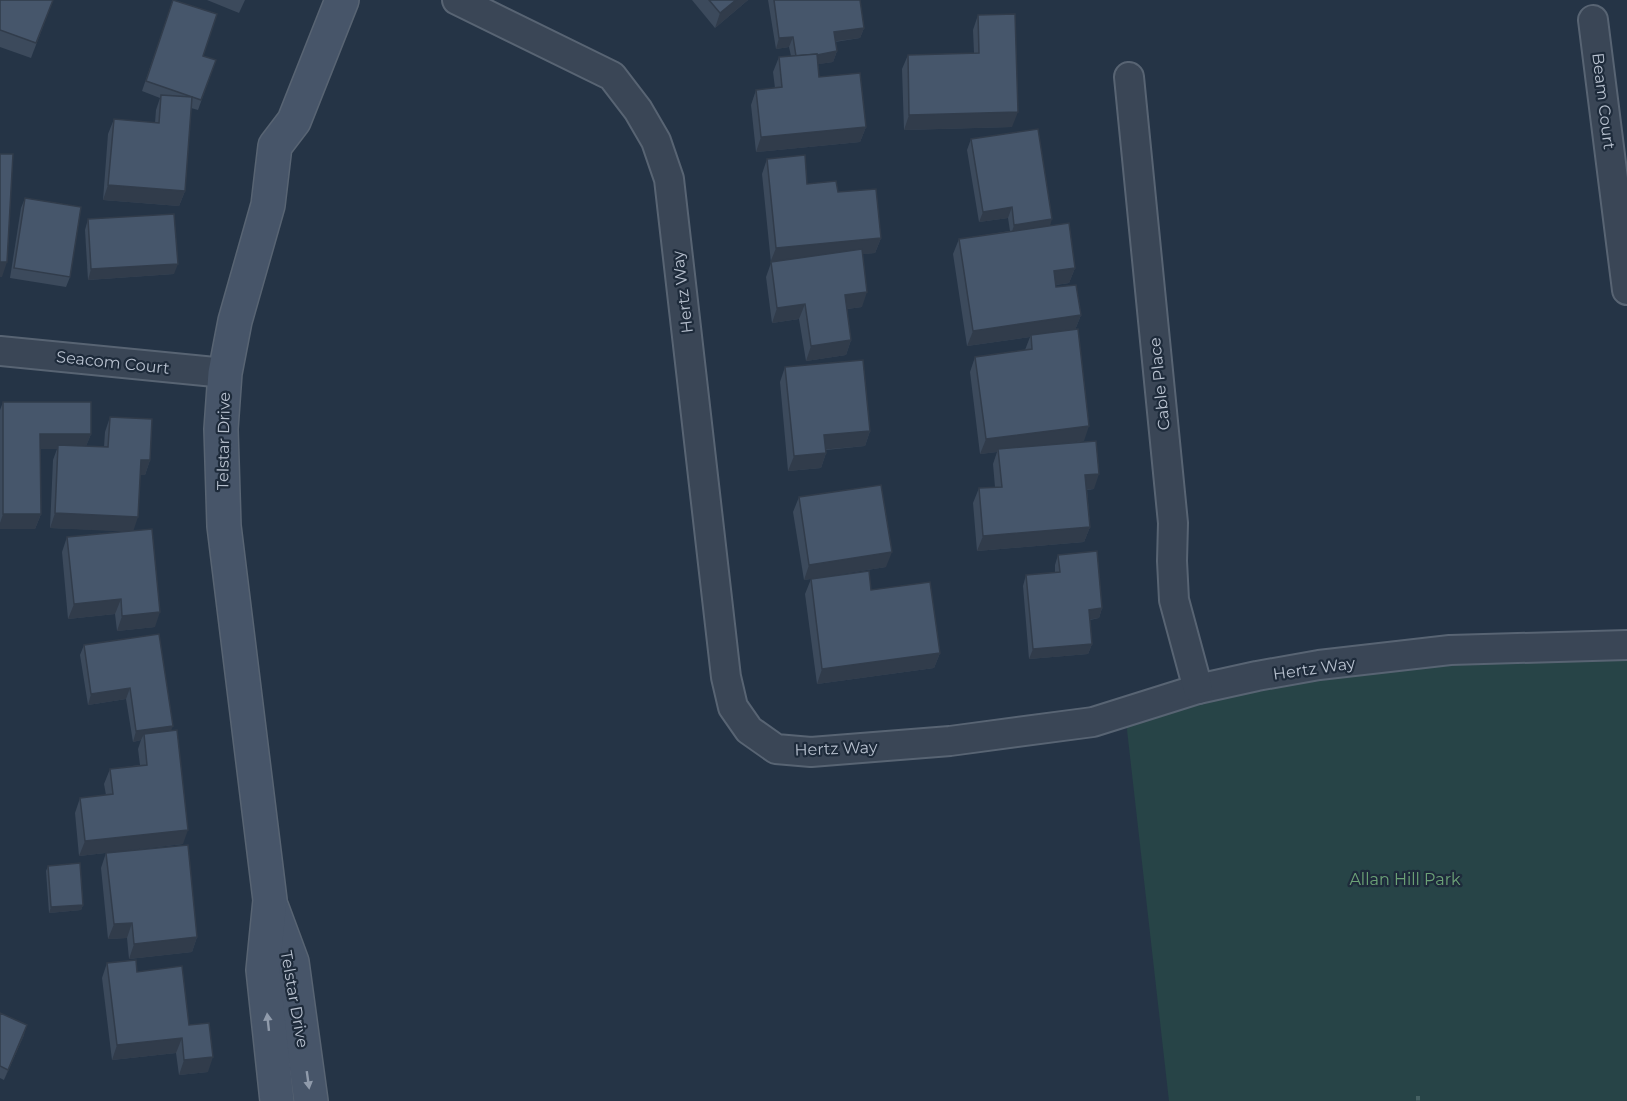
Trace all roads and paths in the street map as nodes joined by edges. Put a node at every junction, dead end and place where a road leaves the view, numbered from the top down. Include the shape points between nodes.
1 (342, 0) edge
2 (458, 0) edge
3 (1593, 20) dead end
4 (1129, 77) dead end
5 (1627, 290) edge
6 (0, 351) edge
7 (225, 373) junction
8 (1627, 645) edge
9 (1198, 689) junction
10 (270, 900) junction
11 (277, 1101) edge
12 (311, 1101) edge

1 - 7 street, Telstar Drive via 294,121 274,146 267,205
2 - 9 street, Hertz Way via 612,76 656,141 669,179 726,677 733,707 749,730 776,749 811,752 950,741 1093,722
3 - 5 street, Beam Court
4 - 9 street, Cable Place via 1173,523 1174,600
6 - 7 street, Seacom Court
7 - 10 street, Telstar Drive via 221,429 224,526
8 - 9 street, Hertz Way via 1450,650 1319,665
11 -> 10 street, Telstar Drive via 263,970
10 -> 12 street, Telstar Drive via 292,962

